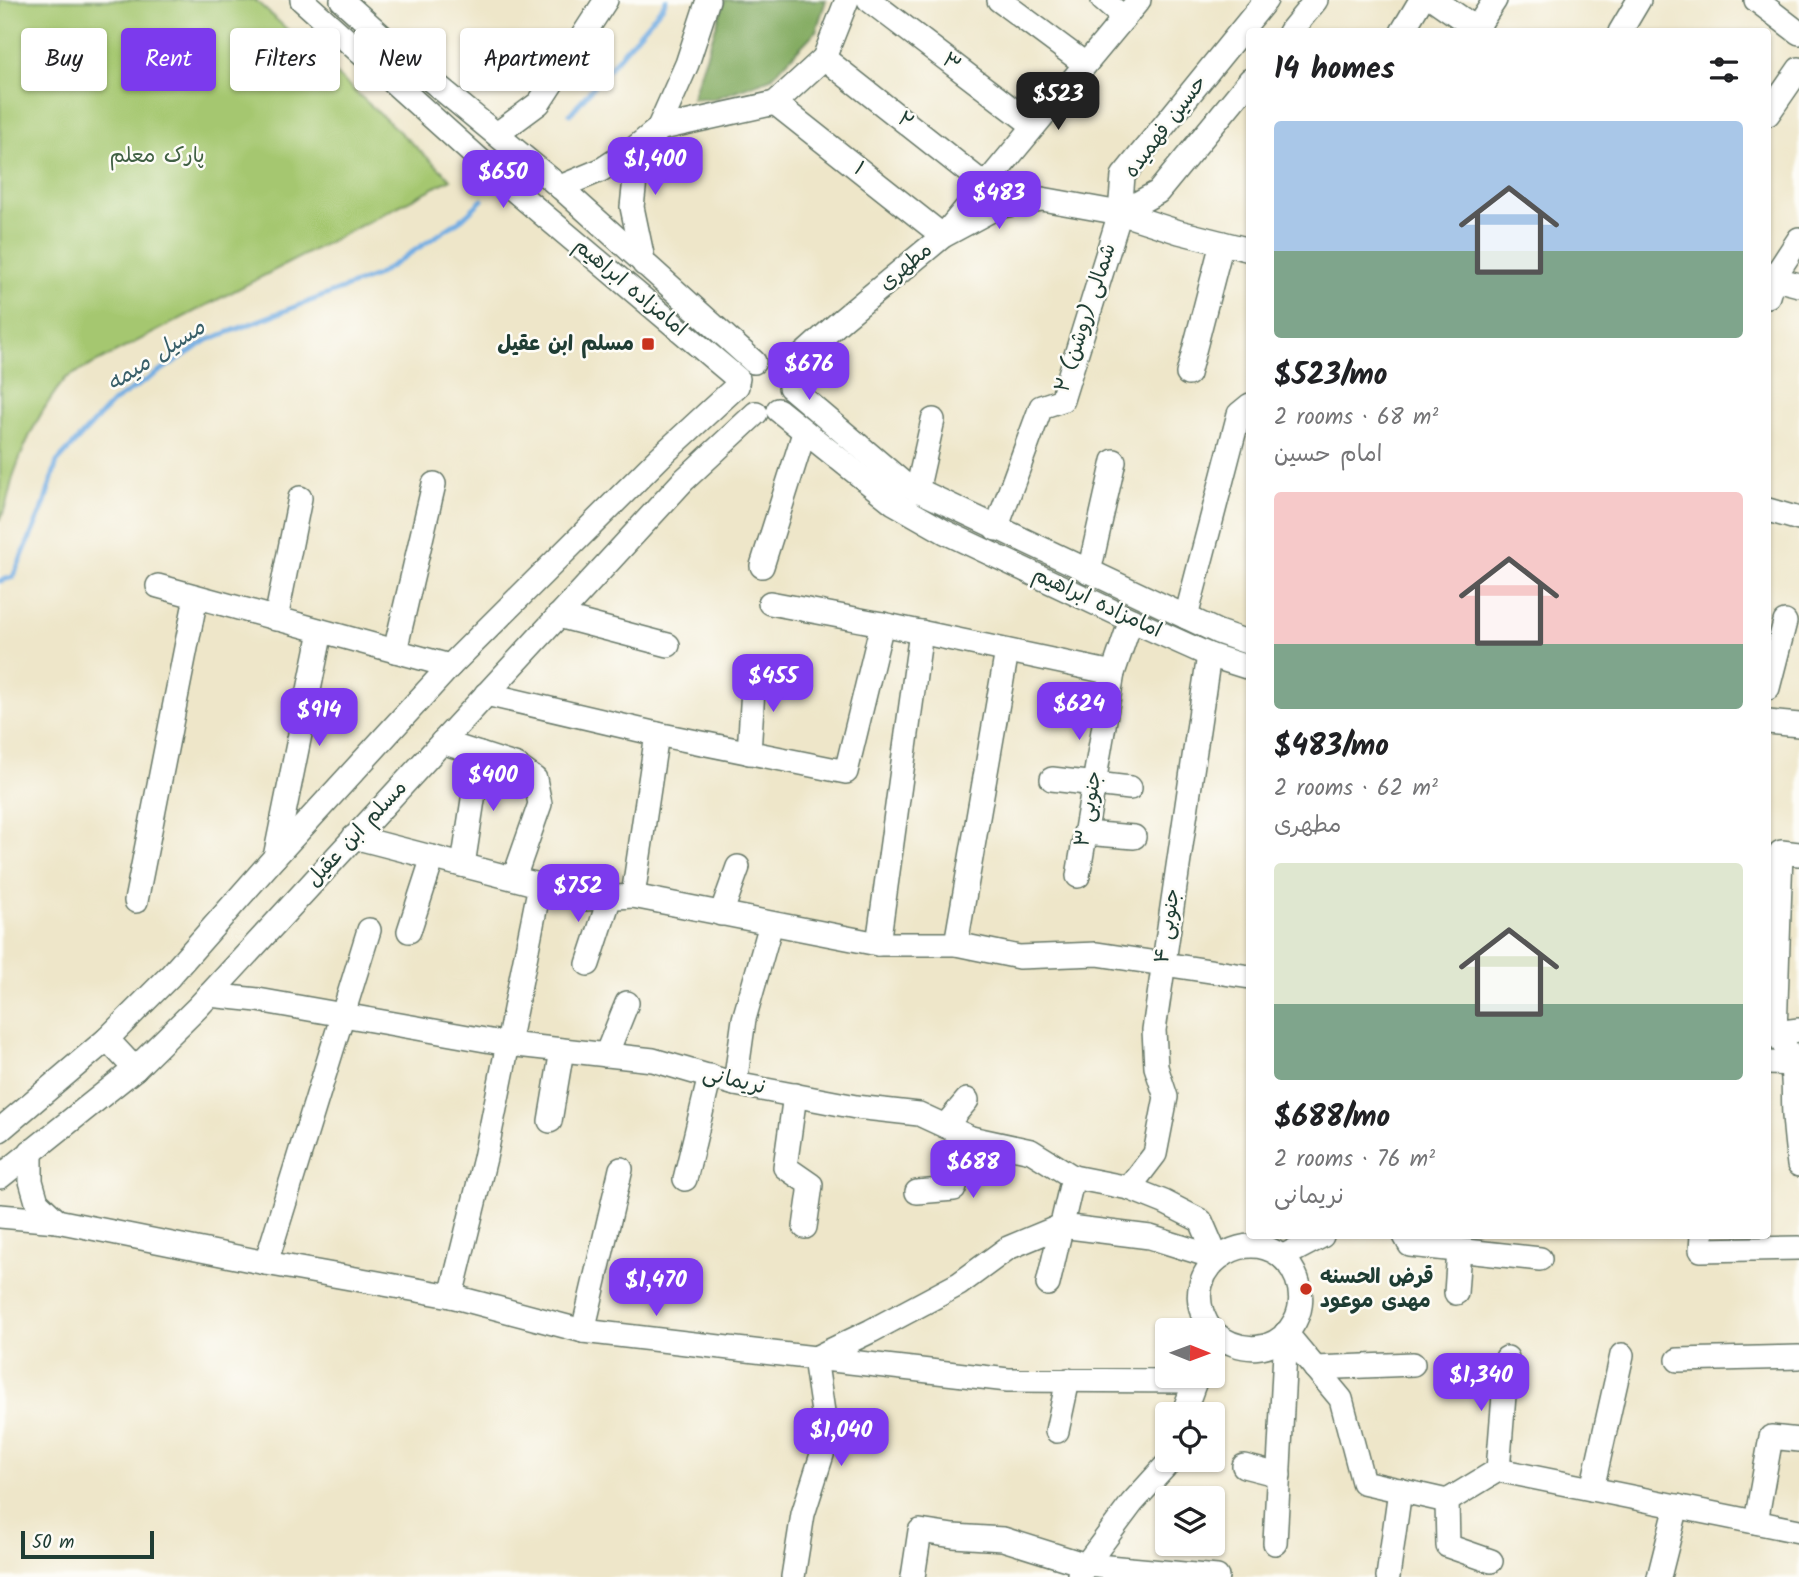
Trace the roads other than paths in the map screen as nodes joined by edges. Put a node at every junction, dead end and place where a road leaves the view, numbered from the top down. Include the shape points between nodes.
1 (302, 0) edge
2 (342, 0) edge
3 (606, 0) edge
4 (708, 0) edge
5 (847, 0) edge
6 (869, 0) edge
7 (999, 0) edge
8 (1103, 0) edge
9 (1266, 0) edge
10 (1315, 0) edge
11 (1421, 0) edge
12 (1435, 0) edge
13 (1495, 0) edge
14 (1639, 0) edge
15 (1756, 0) edge
16 (1132, 9) edge
17 (1293, 28) edge
18 (1404, 28) edge
19 (1474, 28) edge
20 (1478, 28) edge
21 (1622, 28) edge
22 (1799, 33) edge
23 (824, 58) junction
24 (1085, 65) junction
25 (1799, 69) edge
26 (1246, 85) edge
27 (775, 103) junction
28 (1771, 110) edge
29 (1034, 127) junction
30 (658, 129) junction
31 (497, 134) junction
32 (985, 185) junction
33 (560, 187) junction
34 (1120, 213) junction
35 (943, 236) junction
36 (1799, 239) edge
37 (1222, 243) junction
38 (1246, 249) edge
39 (645, 265) junction
40 (1771, 281) edge
41 (1771, 284) edge
42 (1799, 285) edge
43 (754, 362) junction
44 (1188, 374) dead end
45 (788, 379) junction
46 (738, 383) junction
47 (1246, 408) edge
48 (767, 411) junction
49 (933, 421) dead end
50 (804, 433) junction
51 (660, 457) junction
52 (1114, 461) dead end
53 (684, 480) junction
54 (434, 484) dead end
55 (917, 491) junction
56 (300, 498) dead end
57 (1771, 511) edge
58 (1799, 519) edge
59 (996, 529) junction
60 (762, 566) dead end
61 (1089, 572) junction
62 (158, 586) dead end
63 (197, 597) junction
64 (770, 603) dead end
65 (558, 616) junction
66 (1186, 617) junction
67 (276, 619) junction
68 (1130, 620) junction
69 (1785, 622) dead end
70 (882, 624) junction
71 (321, 631) junction
72 (921, 632) junction
73 (1246, 641) edge
74 (668, 645) dead end
75 (395, 651) junction
76 (1007, 651) junction
77 (1209, 655) junction
78 (450, 666) junction
79 (1246, 667) edge
80 (754, 673) dead end
81 (1113, 673) junction
82 (1771, 676) edge
83 (486, 694) junction
84 (1771, 722) edge
85 (1799, 725) edge
86 (657, 734) junction
87 (442, 742) junction
88 (750, 753) junction
89 (480, 754) junction
90 (1052, 779) dead end
91 (1094, 784) junction
92 (1130, 788) dead end
93 (1085, 832) junction
94 (354, 836) junction
95 (1134, 837) dead end
96 (1799, 854) edge
97 (275, 857) junction
98 (433, 857) junction
99 (463, 865) junction
100 (738, 867) dead end
101 (1078, 876) dead end
102 (514, 878) junction
103 (540, 885) junction
104 (621, 897) junction
105 (136, 901) dead end
106 (721, 914) junction
107 (771, 923) junction
108 (369, 930) dead end
109 (409, 931) dead end
110 (878, 944) junction
111 (956, 944) junction
112 (588, 964) dead end
113 (1163, 964) junction
114 (1246, 976) edge
115 (209, 995) junction
116 (627, 1003) dead end
117 (342, 1015) junction
118 (1799, 1030) edge
119 (1771, 1031) edge
120 (107, 1039) junction
121 (508, 1044) junction
122 (562, 1050) junction
123 (606, 1055) junction
124 (1771, 1063) edge
125 (1793, 1064) junction
126 (135, 1069) junction
127 (709, 1076) junction
128 (735, 1084) junction
129 (795, 1095) junction
130 (967, 1100) dead end
131 (551, 1121) dead end
132 (945, 1126) junction
133 (0, 1130) edge
134 (971, 1138) junction
135 (31, 1151) junction
136 (1799, 1165) edge
137 (621, 1169) dead end
138 (0, 1177) edge
139 (1073, 1177) junction
140 (685, 1179) dead end
141 (1129, 1188) junction
142 (917, 1192) dead end
143 (0, 1216) edge
144 (57, 1222) junction
145 (1061, 1226) junction
146 (805, 1227) dead end
147 (1316, 1239) edge
148 (1406, 1239) edge
149 (1702, 1239) edge
150 (1250, 1241) edge
151 (1799, 1248) edge
152 (1459, 1250) junction
153 (1282, 1257) junction
154 (1217, 1258) junction
155 (1540, 1259) dead end
156 (266, 1263) junction
157 (1048, 1284) dead end
158 (1456, 1293) dead end
159 (451, 1296) junction
160 (1203, 1318) edge
161 (583, 1331) junction
162 (1286, 1334) junction
163 (1225, 1342) edge
164 (1622, 1355) dead end
165 (1799, 1357) edge
166 (815, 1358) junction
167 (1507, 1358) dead end
168 (1678, 1360) dead end
169 (1413, 1364) dead end
170 (1315, 1368) junction
171 (1155, 1379) edge
172 (1068, 1380) junction
173 (1058, 1431) dead end
174 (1799, 1440) edge
175 (1244, 1466) dead end
176 (1498, 1470) junction
177 (1160, 1472) edge
178 (1279, 1475) junction
179 (1592, 1489) junction
180 (1400, 1490) junction
181 (1447, 1501) junction
182 (1677, 1506) junction
183 (1756, 1522) junction
184 (1799, 1531) edge
185 (1275, 1544) dead end
186 (1491, 1561) dead end
187 (1081, 1571) edge
188 (793, 1577) edge
189 (913, 1577) edge
190 (1217, 1577) edge
191 (1388, 1577) edge
192 (1659, 1577) edge

1 - 46 street, امامزاده ابراهیم
2 - 31 street, امامزاده ابراهیم
3 - 31 street via 539,103
4 - 30 street via 687,64
5 - 23 street
6 - 29 street, ۳
7 - 24 street
8 - 16 street
9 - 34 street, حسین فهمیده via 1123,176
10 - 17 street
11 - 18 street
12 - 19 street
13 - 20 street
14 - 21 street
15 - 22 street
16 - 24 street
23 - 27 street
23 - 32 street, ۲
24 - 29 street
25 - 28 street
26 - 34 street, حسین فهمیده via 1158,192
27 - 30 street
27 - 35 street, ۱
29 - 32 street
30 - 33 street via 601,170
30 - 39 street via 636,170 632,207
31 - 33 street, امامزاده ابراهیم
32 - 35 street
33 - 39 street, امامزاده ابراهیم
34 - 35 street, مطهری via 1042,199 997,207
34 - 37 street, مطهری
34 - 59 street, ۲ شمالی (روشن) via 1062,400 1041,407
35 - 45 street, مطهری via 843,319
36 - 40 street
37 - 38 street, مطهری
37 - 44 street
39 - 43 street, امامزاده ابراهیم
41 - 42 street
43 - 45 street via 776,363
43 - 46 street via 744,369
45 - 48 street via 787,400
45 - 55 street, امامزاده ابراهیم via 857,446
46 - 48 street via 746,407
46 - 51 street
47 - 66 street via 1239,414
48 - 50 street, امامزاده ابراهیم
48 - 53 street, مسلم ابن عقیل
49 - 55 street
50 - 60 street
50 - 68 street, امامزاده ابراهیم via 894,503
51 - 53 street
51 - 78 street
52 - 61 street
53 - 65 street, مسلم ابن عقیل
54 - 75 street
55 - 59 street, امامزاده ابراهیم
56 - 67 street
57 - 58 street
59 - 61 street, امامزاده ابراهیم
61 - 66 street, امامزاده ابراهیم
62 - 63 street
63 - 67 street
63 - 105 street
64 - 70 street
65 - 74 street
65 - 83 street, مسلم ابن عقیل
66 - 73 street, امامزاده ابراهیم
67 - 71 street
68 - 77 street, امامزاده ابراهیم
68 - 81 street, ۳ جنوبی
69 - 82 street
70 - 72 street
70 - 88 street via 846,772
71 - 75 street
71 - 97 street
72 - 76 street
72 - 110 street
75 - 78 street
76 - 81 street
76 - 111 street
77 - 79 street, امامزاده ابراهیم
77 - 113 street, ۴ جنوبی
78 - 97 street
80 - 88 street
81 - 91 street, ۳ جنوبی
83 - 86 street
83 - 87 street, مسلم ابن عقیل
84 - 85 street
86 - 88 street
86 - 104 street
87 - 89 street
87 - 94 street, مسلم ابن عقیل
89 - 99 street
89 - 102 street via 516,766 535,779 540,804
90 - 91 street
91 - 92 street
91 - 93 street, ۳ جنوبی
93 - 95 street
93 - 101 street, ۳ جنوبی
94 - 98 street
94 - 115 street, مسلم ابن عقیل
96 - 119 street via 1781,852
97 - 120 street via 196,949
98 - 99 street
98 - 109 street
99 - 102 street
100 - 106 street
102 - 103 street
103 - 104 street via 584,899
103 - 121 street
104 - 106 street
104 - 112 street
106 - 107 street
107 - 110 street
107 - 128 street via 744,1019
108 - 117 street
110 - 111 street
111 - 113 street via 1019,957 1097,954
113 - 114 street
113 - 141 street, ۴ جنوبی via 1154,1030 1156,1067 1166,1097 1155,1154
115 - 117 street, نریمانی
115 - 126 street, مسلم ابن عقیل
116 - 123 street
117 - 121 street, نریمانی
117 - 156 street
118 - 119 street
119 - 125 street via 1784,1042
120 - 126 street
120 - 133 street
121 - 122 street, نریمانی
121 - 159 street
122 - 123 street, نریمانی
122 - 131 street
123 - 127 street, نریمانی via 653,1060
124 - 125 street
125 - 136 street
126 - 135 street, مسلم ابن عقیل
127 - 128 street, نریمانی
127 - 140 street
128 - 129 street, نریمانی
129 - 132 street, نریمانی via 919,1114
129 - 146 street via 785,1167 811,1185
130 - 132 street
132 - 134 street, نریمانی
134 - 139 street, نریمانی via 1031,1151
134 - 142 street via 954,1189
135 - 138 street, مسلم ابن عقیل
135 - 144 street via 31,1181 37,1202
137 - 161 street
139 - 141 street, نریمانی
139 - 145 street
141 - 154 street, نریمانی via 1201,1221
143 - 144 street
144 - 156 street
145 - 154 street via 1150,1237
145 - 157 street
145 - 166 street via 1009,1248 959,1284
147 - 153 street
148 - 152 street via 1409,1245
149 - 151 street via 1701,1250
150 - 153 street
150 - 154 street
152 - 155 street
152 - 158 street
153 - 162 street via 1300,1287 1300,1305
154 - 160 street via 1200,1288
156 - 159 street
159 - 161 street
161 - 166 street
162 - 163 street via 1257,1348
162 - 170 street
162 - 178 street
164 - 179 street
165 - 168 street
166 - 172 street via 1008,1380
166 - 188 street via 827,1439 803,1514
167 - 176 street
169 - 170 street
170 - 180 street via 1340,1399 1363,1482
171 - 172 street
172 - 173 street
174 - 183 street via 1770,1437
175 - 178 street
176 - 179 street
176 - 181 street
177 - 187 street
178 - 185 street
179 - 182 street
180 - 181 street
180 - 191 street
181 - 186 street via 1448,1546
182 - 183 street
182 - 192 street
183 - 184 street
187 - 189 street via 1003,1539 920,1531
187 - 190 street

